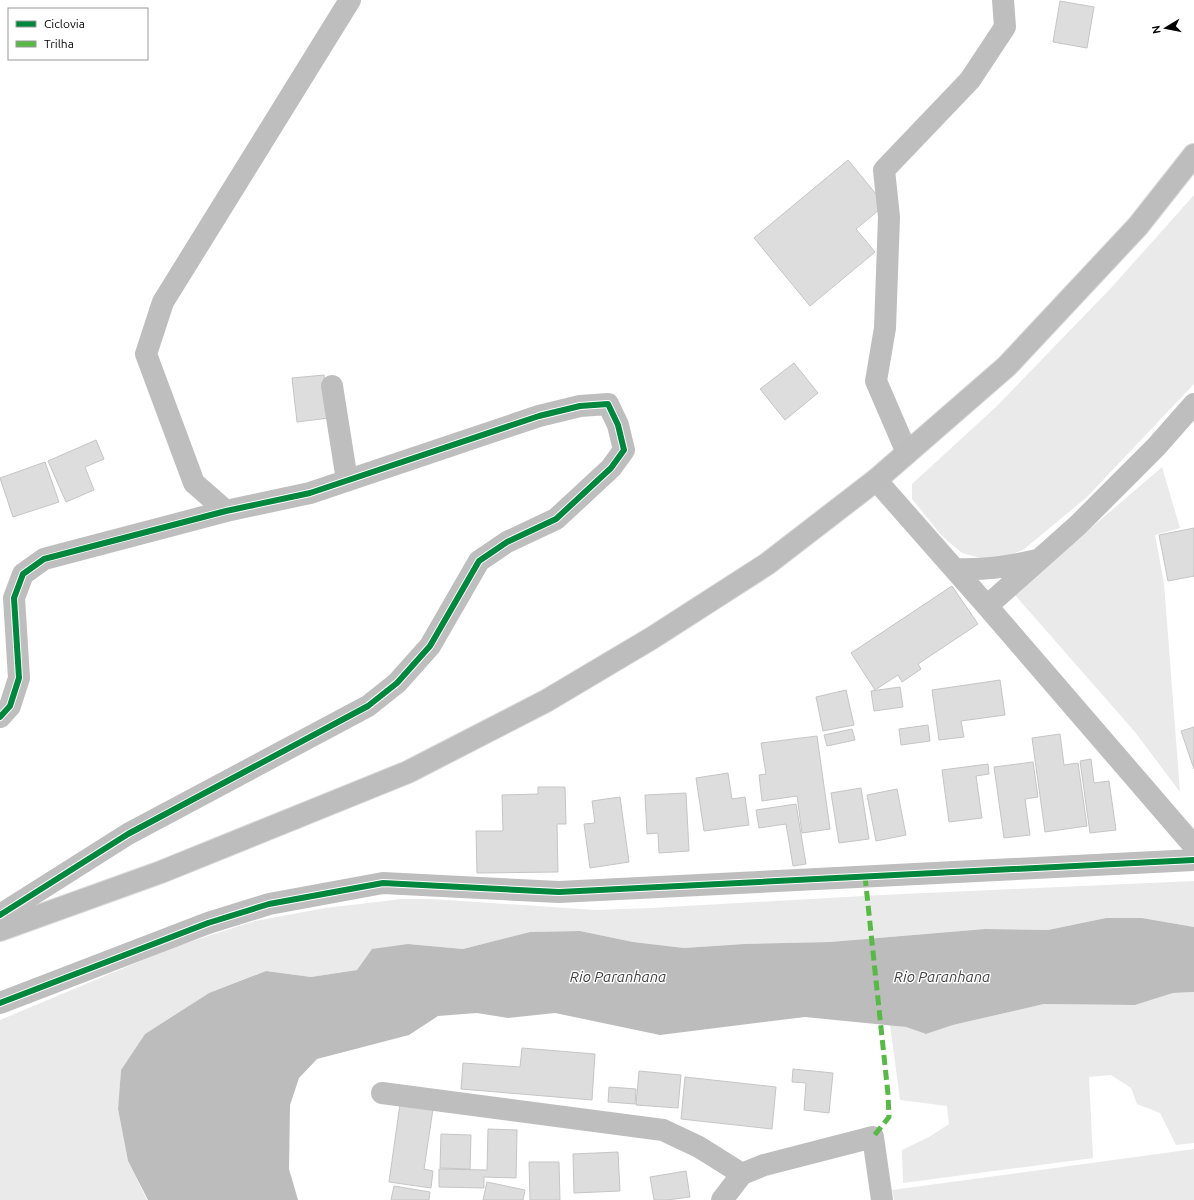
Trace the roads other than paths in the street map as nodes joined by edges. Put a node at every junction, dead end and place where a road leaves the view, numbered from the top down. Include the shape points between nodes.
1 (350, 0) edge
2 (1002, 0) edge
3 (1194, 155) edge
4 (332, 386) dead end
5 (1194, 404) edge
6 (907, 453) junction
7 (347, 480) junction
8 (876, 480) junction
9 (226, 511) junction
10 (1038, 560) junction
11 (955, 569) junction
12 (987, 606) junction
13 (0, 717) edge
14 (1194, 846) edge
15 (1194, 860) edge
16 (0, 915) edge
17 (0, 930) edge
18 (0, 1003) edge
19 (382, 1093) dead end
20 (742, 1174) junction
21 (722, 1200) edge
22 (882, 1200) edge

1 - 9 street via 163,302 146,354 194,483
2 - 6 street via 1005,27 970,80 884,170 889,217 885,328 876,381
3 - 6 main road via 1138,226 1007,366
4 - 7 street
5 - 10 street via 1156,447 1078,525
6 - 8 main road
7 - 9 street via 310,493
7 - 16 street via 539,416 580,406 608,404 618,425 624,450 611,468 556,519 507,542 479,561 430,646 397,683 368,706 128,834
8 - 11 street
8 - 17 main road via 760,568 652,638 525,712 408,772 160,872
9 - 13 street via 44,559 23,574 14,598 19,678 10,706
10 - 11 street via 1005,568
10 - 12 street
11 - 12 street
12 - 14 street
15 - 18 street via 559,892 384,883 269,904 208,923
19 - 20 street via 663,1130 699,1147
20 - 21 street
20 - 22 street via 764,1165 873,1136

